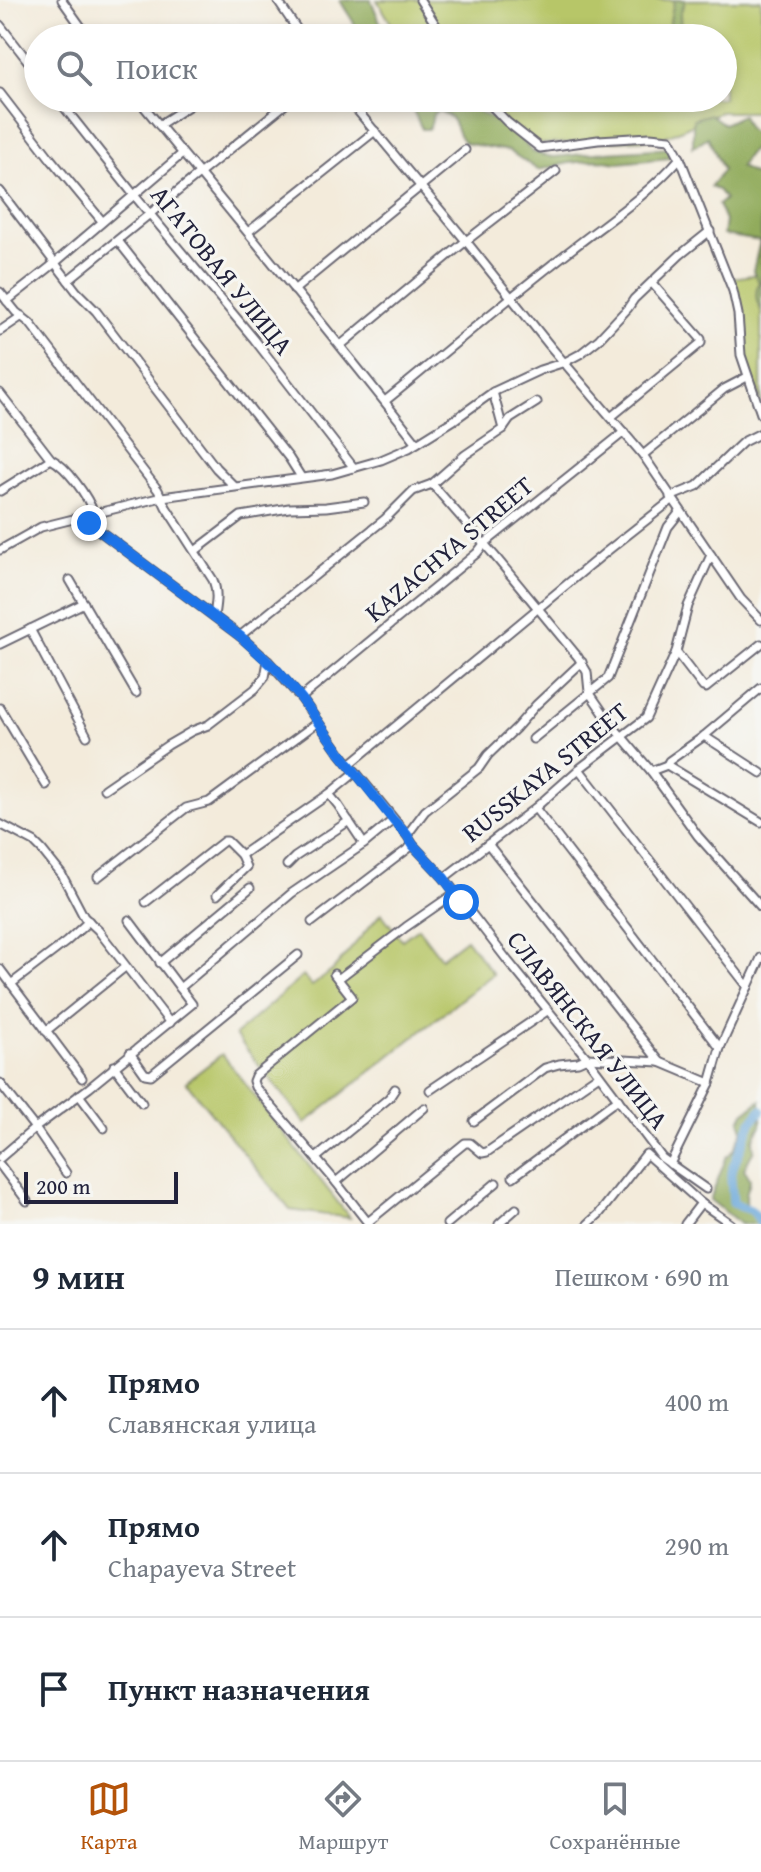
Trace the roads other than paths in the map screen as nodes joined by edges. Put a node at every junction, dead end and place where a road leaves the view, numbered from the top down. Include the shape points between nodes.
1 (62, 0) edge
2 (277, 0) edge
3 (420, 0) edge
4 (79, 24) edge
5 (294, 24) edge
6 (435, 24) edge
7 (0, 25) edge
8 (24, 56) edge
9 (0, 93) edge
10 (68, 112) edge
11 (148, 112) edge
12 (179, 112) edge
13 (276, 112) edge
14 (359, 112) edge
15 (497, 112) edge
16 (159, 125) junction
17 (375, 131) junction
18 (465, 150) dead end
19 (182, 154) junction
20 (680, 158) junction
21 (556, 171) dead end
22 (201, 173) junction
23 (420, 186) junction
24 (0, 191) edge
25 (134, 195) junction
26 (150, 214) junction
27 (102, 221) junction
28 (710, 231) junction
29 (248, 232) junction
30 (118, 241) junction
31 (466, 241) junction
32 (54, 263) junction
33 (68, 280) junction
34 (652, 283) junction
35 (294, 290) junction
36 (0, 292) edge
37 (512, 298) junction
38 (7, 301) junction
39 (22, 316) junction
40 (0, 331) edge
41 (341, 345) junction
42 (565, 362) junction
43 (747, 377) junction
44 (493, 392) junction
45 (0, 393) edge
46 (385, 401) junction
47 (537, 402) dead end
48 (761, 414) edge
49 (611, 417) junction
50 (503, 429) junction
51 (624, 432) junction
52 (761, 433) edge
53 (417, 443) junction
54 (643, 455) junction
55 (51, 459) junction
56 (216, 468) junction
57 (354, 468) junction
58 (301, 477) junction
59 (432, 484) junction
60 (234, 486) junction
61 (213, 490) junction
62 (0, 491) edge
63 (162, 497) junction
64 (671, 498) junction
65 (364, 502) dead end
66 (680, 512) junction
67 (90, 515) junction
68 (484, 544) junction
69 (0, 550) edge
70 (195, 551) junction
71 (711, 555) junction
72 (70, 580) dead end
73 (84, 603) junction
74 (537, 609) junction
75 (214, 616) junction
76 (761, 620) edge
77 (30, 629) junction
78 (240, 636) junction
79 (0, 644) edge
80 (761, 644) edge
81 (676, 652) junction
82 (268, 661) junction
83 (582, 662) junction
84 (761, 688) edge
85 (589, 692) junction
86 (136, 693) dead end
87 (301, 698) junction
88 (0, 708) edge
89 (318, 722) junction
90 (87, 736) dead end
91 (704, 736) junction
92 (623, 737) junction
93 (533, 739) dead end
94 (350, 764) junction
95 (667, 765) junction
96 (579, 769) junction
97 (651, 771) junction
98 (356, 772) junction
99 (761, 773) edge
100 (46, 785) dead end
101 (104, 789) dead end
102 (329, 794) junction
103 (535, 808) junction
104 (393, 820) junction
105 (349, 821) junction
106 (761, 822) edge
107 (0, 824) edge
108 (407, 835) junction
109 (364, 844) junction
110 (488, 844) junction
111 (413, 845) junction
112 (241, 855) junction
113 (287, 865) dead end
114 (98, 877) dead end
115 (444, 878) junction
116 (250, 888) dead end
117 (455, 893) junction
118 (217, 895) dead end
119 (146, 902) dead end
120 (761, 907) edge
121 (129, 920) dead end
122 (89, 921) junction
123 (312, 922) dead end
124 (298, 955) dead end
125 (761, 958) edge
126 (160, 963) junction
127 (125, 967) junction
128 (0, 969) edge
129 (11, 984) junction
130 (748, 987) junction
131 (180, 988) junction
132 (547, 1011) junction
133 (170, 1023) junction
134 (46, 1031) junction
135 (720, 1048) junction
136 (130, 1053) junction
137 (587, 1058) junction
138 (660, 1062) junction
139 (114, 1066) junction
140 (599, 1075) junction
141 (82, 1078) dead end
142 (0, 1083) edge
143 (710, 1083) junction
144 (395, 1089) dead end
145 (430, 1090) dead end
146 (79, 1095) junction
147 (618, 1099) junction
148 (142, 1103) dead end
149 (424, 1108) dead end
150 (474, 1121) dead end
151 (35, 1128) junction
152 (104, 1128) dead end
153 (0, 1158) edge
154 (316, 1158) junction
155 (670, 1164) junction
156 (0, 1165) edge
157 (66, 1173) dead end
158 (513, 1177) dead end
159 (336, 1182) junction
160 (496, 1183) dead end
161 (706, 1189) dead end
162 (27, 1201) dead end
163 (701, 1203) junction
164 (516, 1209) dead end
165 (369, 1223) edge
166 (447, 1224) edge
167 (499, 1224) edge
168 (588, 1224) edge
169 (685, 1224) edge
170 (731, 1224) edge

1 - 4 street
2 - 5 street
3 - 6 street
7 - 8 street
9 - 27 street
10 - 25 street, АГАТОВАЯ УЛИЦА
11 - 16 street
12 - 16 street
13 - 22 street
14 - 17 street
15 - 20 street via 540,148 650,137 670,139
16 - 19 street
17 - 23 street
17 - 29 street
18 - 23 street
19 - 22 street
19 - 25 street
20 - 28 street
20 - 37 street
21 - 31 street
22 - 26 street
22 - 29 street
23 - 31 street
23 - 35 street
24 - 32 street
25 - 26 street, АГАТОВАЯ УЛИЦА
25 - 27 street
26 - 30 street
26 - 57 street, АГАТОВАЯ УЛИЦА
27 - 32 street
28 - 34 street
28 - 43 street via 733,291
29 - 35 street
30 - 33 street
30 - 58 street
31 - 37 street
31 - 41 street
32 - 33 street
32 - 38 street
33 - 56 street
34 - 42 street via 599,339
34 - 49 street via 701,343
35 - 41 street
36 - 38 street
37 - 42 street
37 - 46 street
38 - 39 street
39 - 40 street
39 - 63 street
41 - 46 street
42 - 44 street
42 - 49 street
43 - 48 street
43 - 54 street via 724,389
44 - 50 street
44 - 53 street
45 - 55 street, СЛАВЯНСКАЯ УЛИЦА
46 - 53 street
47 - 50 street
49 - 51 street
50 - 59 street
51 - 54 street
51 - 68 street, KAZACHYA STREET
52 - 64 street via 743,442 697,486
53 - 57 street
54 - 64 street
55 - 62 street
55 - 67 street, СЛАВЯНСКАЯ УЛИЦА via 86,497
56 - 60 street
56 - 61 street via 219,476
57 - 58 street
58 - 60 street
59 - 68 street
59 - 78 street via 413,491
60 - 61 street
61 - 63 street
63 - 67 street
63 - 70 street
64 - 66 street
64 - 74 street
65 - 70 street via 241,516
66 - 71 street
66 - 85 street via 668,527 608,678
67 - 69 street via 41,527
67 - 75 street, СЛАВЯНСКАЯ УЛИЦА via 89,523
68 - 74 street
68 - 87 street, KAZACHYA STREET
70 - 75 street via 216,588
71 - 76 street
71 - 81 street, RUSSKAYA STREET via 688,606
72 - 73 street
73 - 77 street
73 - 86 street
74 - 83 street
74 - 94 street
75 - 78 street, СЛАВЯНСКАЯ УЛИЦА
77 - 79 street
77 - 90 street
78 - 82 street, СЛАВЯНСКАЯ УЛИЦА
80 - 81 street via 706,688
81 - 92 street, RUSSKAYA STREET via 646,718
82 - 87 street, СЛАВЯНСКАЯ УЛИЦА
82 - 101 street via 265,677 255,689 208,725
83 - 85 street
83 - 108 street via 479,768 425,811
84 - 91 street
85 - 92 street
85 - 93 street
87 - 89 street, СЛАВЯНСКАЯ УЛИЦА
88 - 100 street
89 - 94 street, СЛАВЯНСКАЯ УЛИЦА
89 - 114 street via 209,802 186,808
91 - 95 street
91 - 99 street
92 - 96 street, RUSSKAYA STREET
92 - 97 street
94 - 98 street, СЛАВЯНСКАЯ УЛИЦА
95 - 97 street
95 - 106 street
96 - 103 street, RUSSKAYA STREET
96 - 130 street
97 - 120 street via 698,836
98 - 102 street
98 - 104 street, СЛАВЯНСКАЯ УЛИЦА
102 - 105 street
102 - 112 street
103 - 110 street, RUSSKAYA STREET
103 - 135 street
104 - 108 street, СЛАВЯНСКАЯ УЛИЦА
104 - 109 street
105 - 109 street
105 - 113 street
107 - 122 street via 34,842 62,875
108 - 111 street, СЛАВЯНСКАЯ УЛИЦА
109 - 131 street via 292,893
110 - 115 street, RUSSKAYA STREET
110 - 138 street
111 - 115 street, СЛАВЯНСКАЯ УЛИЦА
111 - 123 street
112 - 118 street via 245,870
112 - 119 street via 224,841
115 - 117 street, СЛАВЯНСКАЯ УЛИЦА
116 - 126 street
117 - 132 street, СЛАВЯНСКАЯ УЛИЦА
117 - 154 street via 336,977 352,997 255,1076 255,1087
121 - 126 street
122 - 127 street
122 - 129 street
124 - 136 street via 151,1075
125 - 130 street
126 - 131 street
127 - 133 street
127 - 134 street
128 - 129 street
129 - 134 street
130 - 135 street
131 - 133 street via 192,1004
132 - 137 street, СЛАВЯНСКАЯ УЛИЦА
132 - 145 street
133 - 136 street
134 - 141 street
135 - 143 street
136 - 139 street
137 - 138 street
137 - 140 street, СЛАВЯНСКАЯ УЛИЦА
137 - 150 street via 545,1068
138 - 143 street
139 - 146 street
139 - 148 street
140 - 147 street, СЛАВЯНСКАЯ УЛИЦА
140 - 165 street via 492,1149 482,1153 465,1143
142 - 151 street
143 - 155 street
144 - 154 street
146 - 151 street
146 - 152 street
147 - 155 street, СЛАВЯНСКАЯ УЛИЦА
147 - 158 street
149 - 159 street
151 - 153 street
151 - 157 street
154 - 159 street
155 - 161 street, СЛАВЯНСКАЯ УЛИЦА
156 - 162 street
159 - 165 street
160 - 166 street
163 - 168 street via 646,1154
163 - 169 street
163 - 170 street
164 - 167 street

